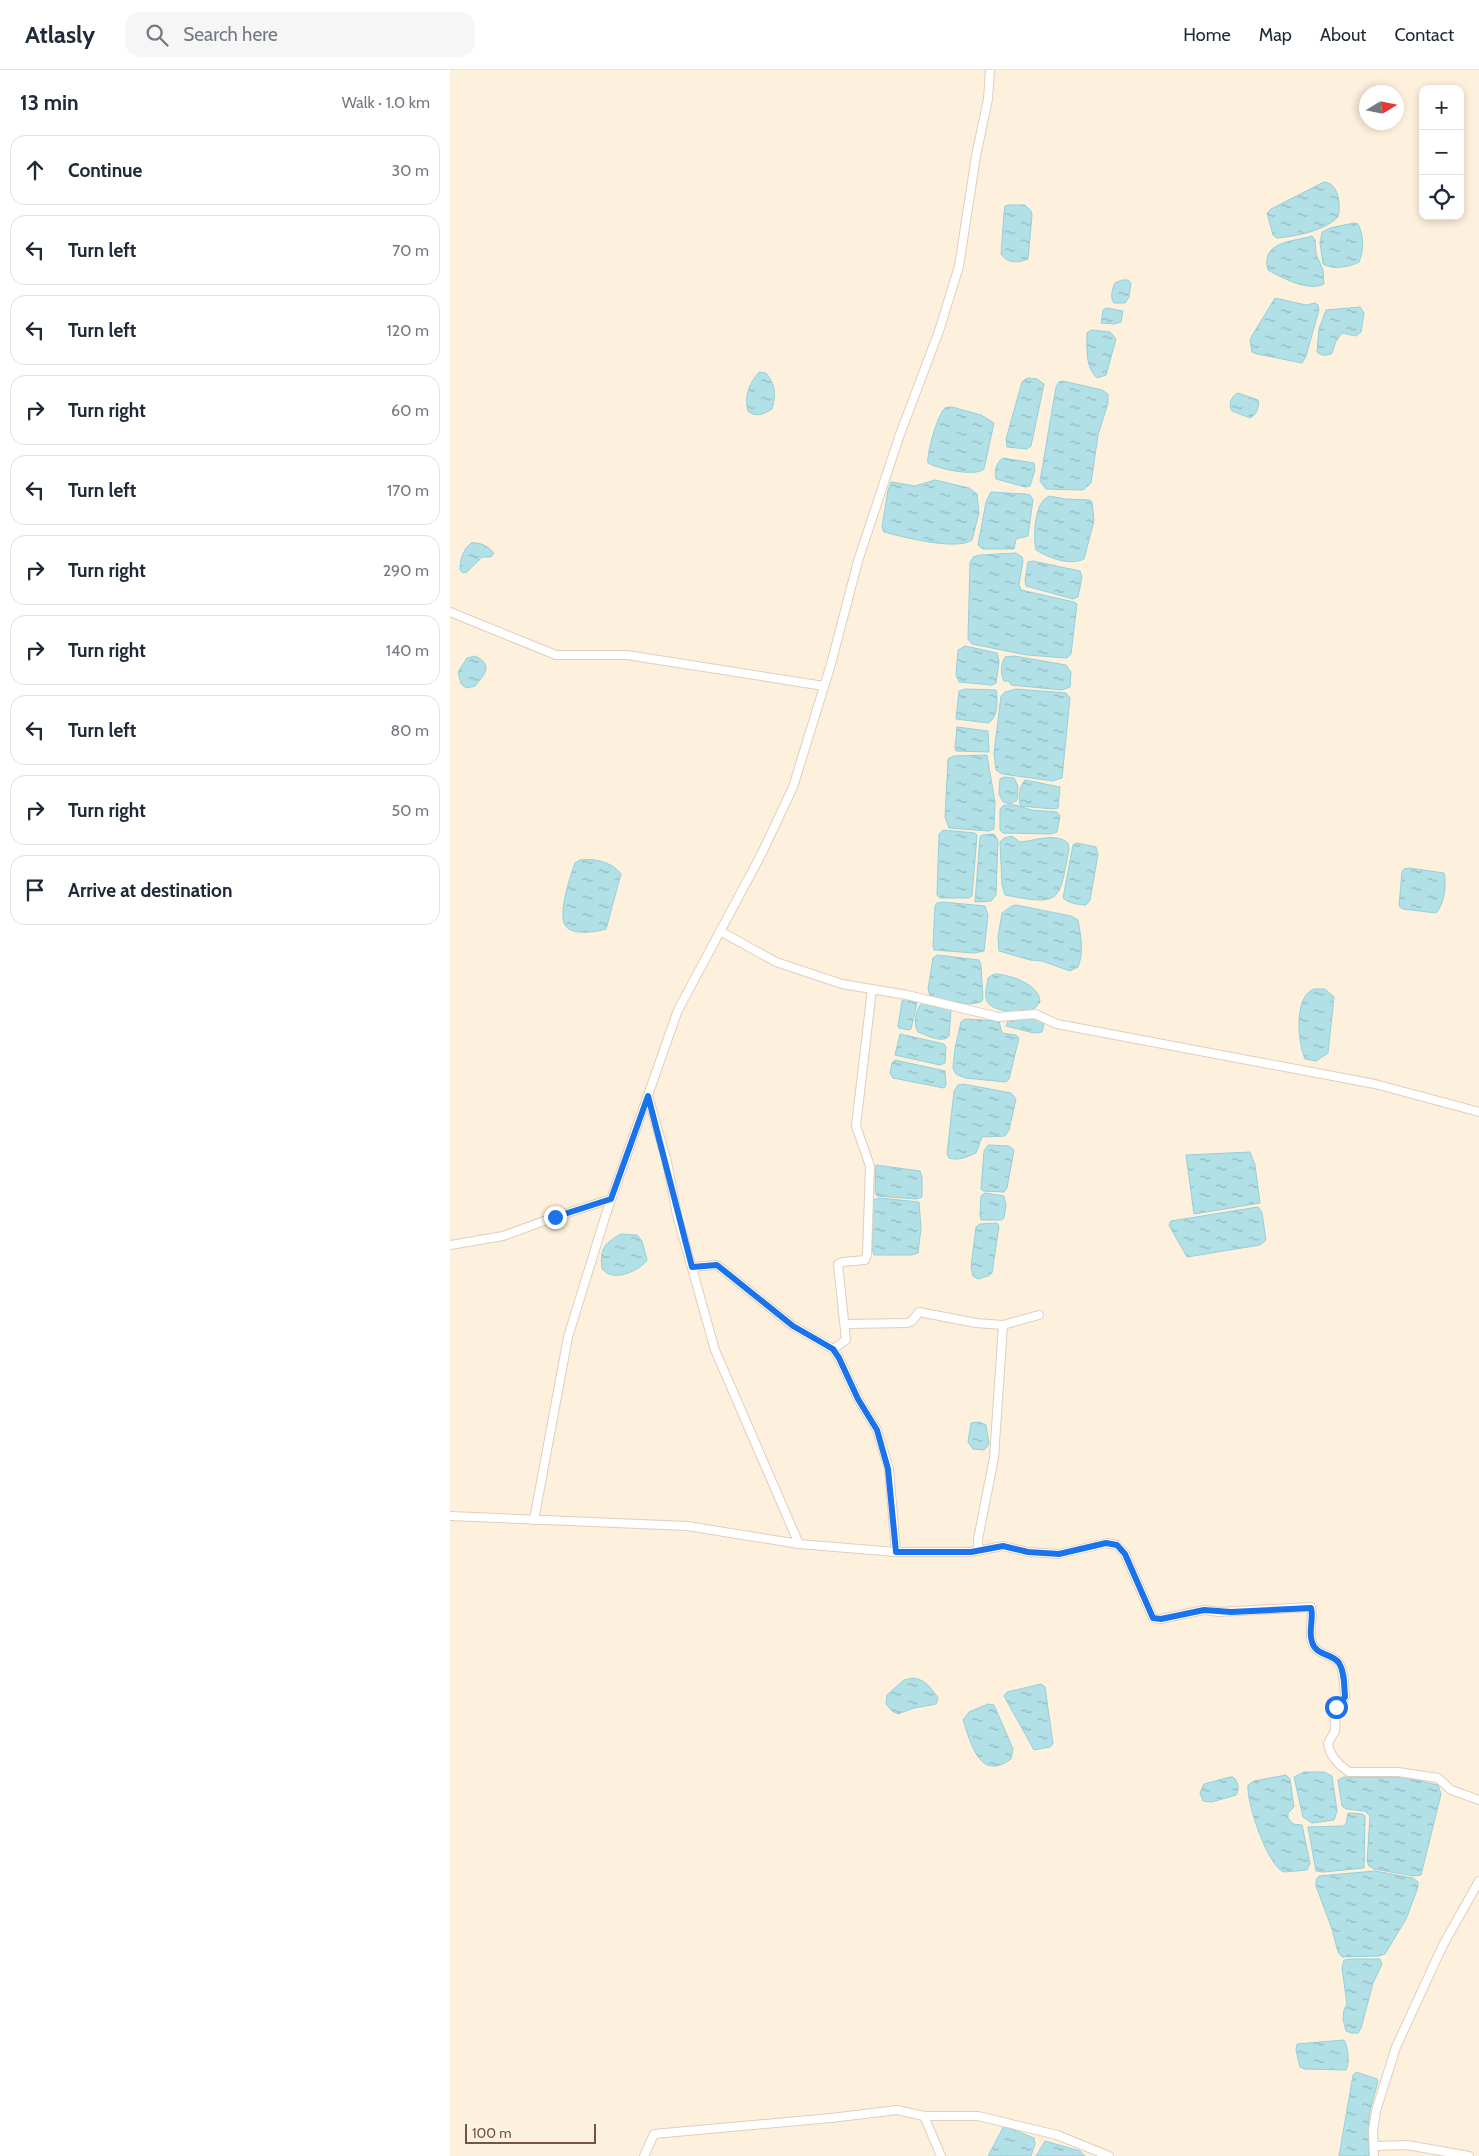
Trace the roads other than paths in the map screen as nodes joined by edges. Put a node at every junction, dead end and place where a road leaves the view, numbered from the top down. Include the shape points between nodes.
1 (990, 70) edge
2 (450, 612) edge
3 (824, 686) junction
4 (720, 930) junction
5 (872, 989) junction
6 (648, 1096) junction
7 (1479, 1112) edge
8 (611, 1199) junction
9 (450, 1245) edge
10 (692, 1267) junction
11 (1039, 1316) dead end
12 (846, 1324) junction
13 (1003, 1325) junction
14 (833, 1349) junction
15 (450, 1516) edge
16 (534, 1520) junction
17 (799, 1544) junction
18 (978, 1551) junction
19 (896, 1552) junction
20 (1479, 1800) edge
21 (1479, 1881) edge
22 (924, 2116) junction
23 (1375, 2146) junction
24 (644, 2156) edge
25 (941, 2156) edge
26 (1110, 2156) edge
27 (1374, 2156) edge
28 (1469, 2156) edge

1 - 3 street via 960,266 858,562
2 - 3 street via 556,655 627,655
3 - 4 street via 792,787 761,855
4 - 5 street via 776,962 842,984
4 - 6 street via 678,1010
5 - 7 street via 998,1017 1035,1014 1057,1024 1375,1084
5 - 12 street via 856,1126 870,1166 867,1254 865,1260 838,1264
6 - 8 street
6 - 10 street
8 - 9 street via 503,1236
8 - 16 street via 568,1337
10 - 14 street via 717,1265 793,1326
10 - 17 street via 715,1350
11 - 13 street
12 - 13 street via 907,1323 919,1312
12 - 14 street via 846,1340
13 - 18 street via 994,1458
14 - 19 street via 877,1430 888,1469
15 - 16 street
16 - 17 street via 687,1526
17 - 19 street
18 - 19 street
18 - 20 street via 1003,1546 1059,1554 1106,1543 1117,1545 1125,1554 1153,1618 1204,1610 1231,1612 1311,1608 1312,1642 1316,1650 1335,1659 1344,1677 1345,1697 1336,1707 1336,1727 1328,1743 1334,1759 1349,1772 1398,1772 1438,1778 1451,1790
21 - 23 street via 1443,1945 1396,2047 1376,2111
22 - 24 street via 897,2110 654,2134
22 - 25 street
22 - 26 street via 978,2116 1057,2135
23 - 27 street
23 - 28 street via 1407,2145

